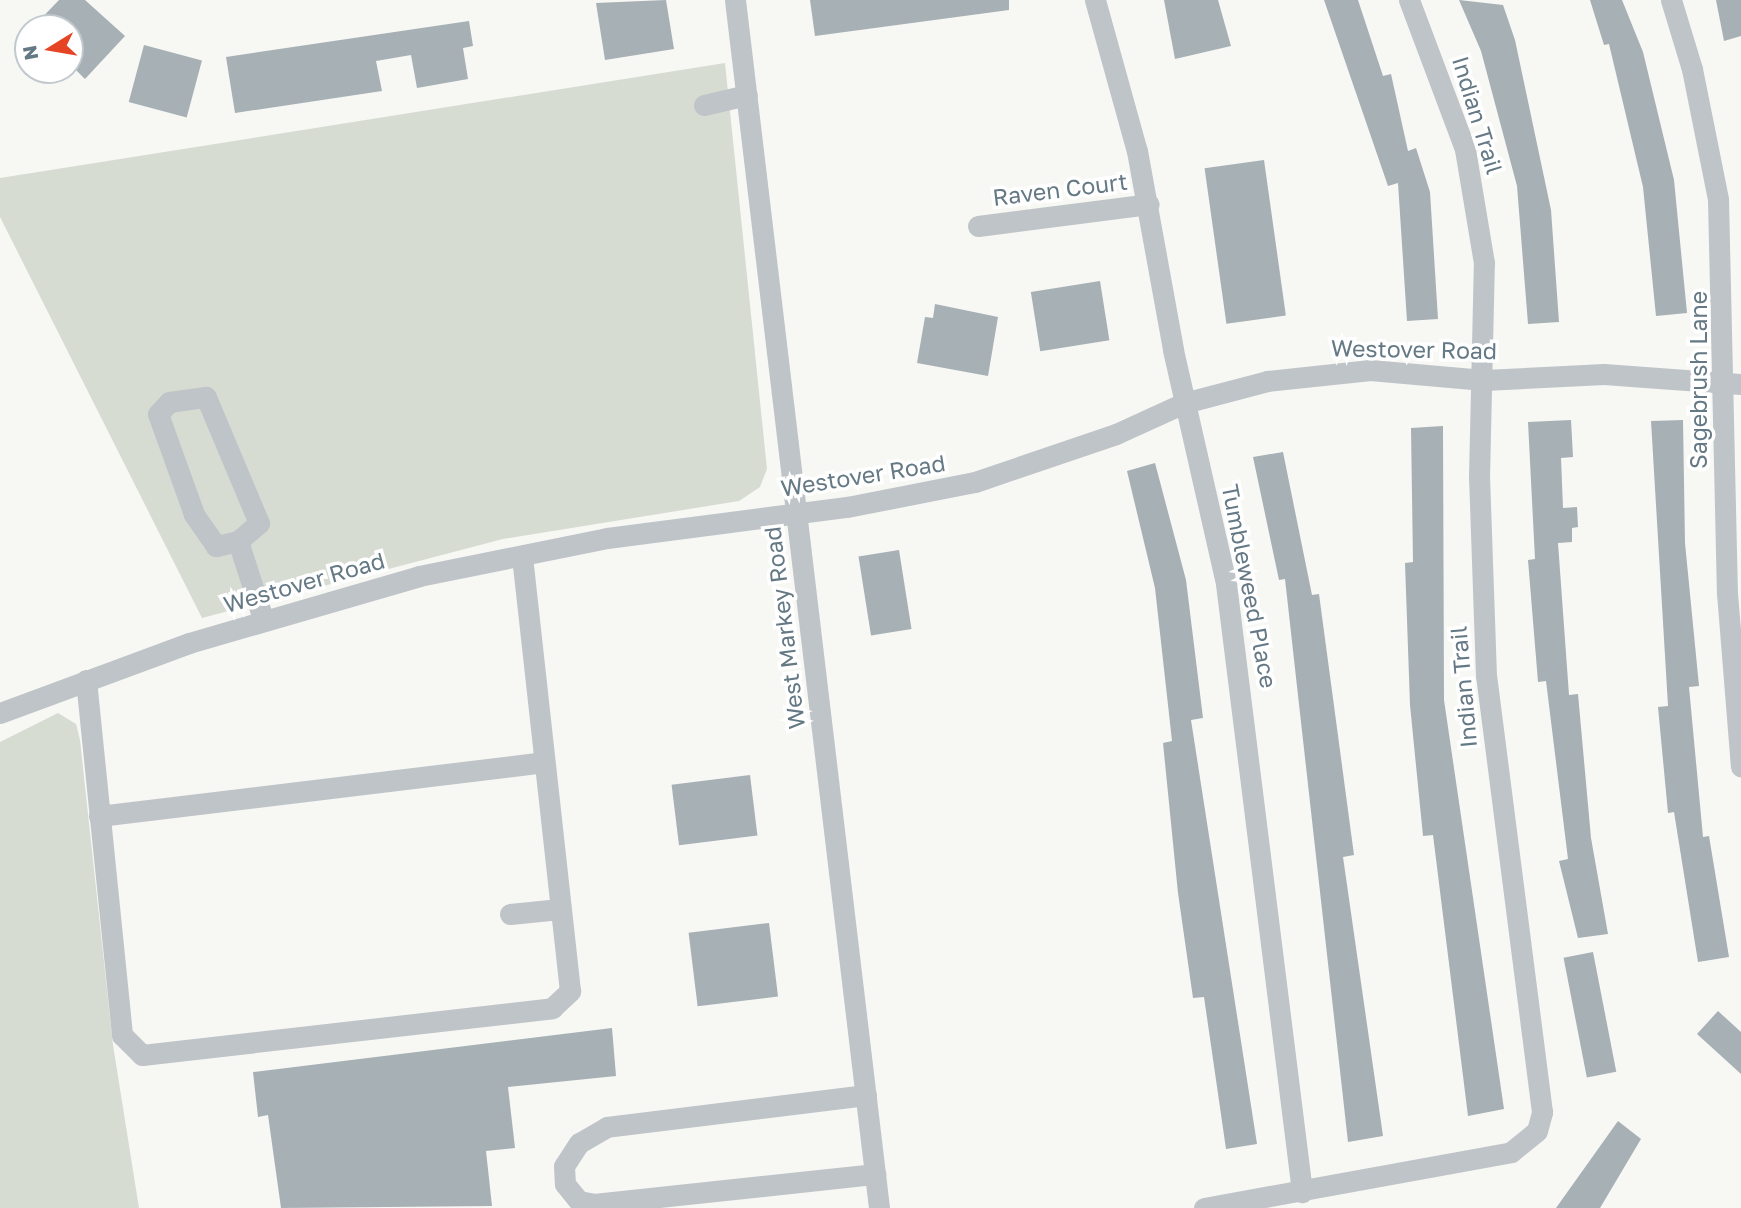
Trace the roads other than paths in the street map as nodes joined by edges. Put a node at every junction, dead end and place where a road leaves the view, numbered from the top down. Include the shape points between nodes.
1 (735, 0) edge
2 (1095, 0) edge
3 (1409, 0) edge
4 (1671, 0) edge
5 (747, 95) junction
6 (704, 105) dead end
7 (1149, 204) junction
8 (978, 226) dead end
9 (1483, 380) junction
10 (1732, 384) edge
11 (1184, 402) junction
12 (797, 513) junction
13 (238, 541) junction
14 (522, 556) junction
15 (263, 620) junction
16 (86, 680) junction
17 (0, 713) edge
18 (543, 762) junction
19 (1741, 766) edge
20 (99, 816) junction
21 (560, 909) junction
22 (510, 914) dead end
23 (866, 1095) junction
24 (875, 1174) junction
25 (1302, 1192) junction
26 (879, 1208) edge
27 (1204, 1208) edge

1 - 5 street, West Markey Road
2 - 7 street, Tumbleweed Place
3 - 9 street, Indian Trail via 1447,93 1477,206 1486,310
4 - 10 street, Sagebrush Lane via 1695,82 1718,199
5 - 6 street
5 - 12 street, West Markey Road
7 - 8 street, Raven Court
7 - 11 street, Tumbleweed Place
9 - 10 street, Westover Road via 1604,374
9 - 11 street, Westover Road via 1370,370 1318,373
9 - 25 street, Indian Trail via 1480,528 1486,676 1542,1112 1537,1131 1511,1152
10 - 19 street, Sagebrush Lane via 1727,593
11 - 12 street, Westover Road via 1058,456 975,482
11 - 25 street, Tumbleweed Place via 1226,584 1244,694
12 - 14 street, Westover Road
12 - 23 street, West Markey Road
13 - 13 street via 259,523 212,404 206,397 160,405 194,514 216,546
13 - 15 street
14 - 15 street, Westover Road via 419,576
14 - 18 street
15 - 16 street, Westover Road
16 - 17 street, Westover Road
16 - 20 street
18 - 20 street
18 - 21 street
20 - 21 street via 122,1035 142,1055 552,1009 570,991
21 - 22 street
23 - 24 street, West Markey Road
23 - 24 street via 607,1127 579,1143 564,1166 565,1184 579,1201 594,1204
24 - 26 street, West Markey Road
25 - 27 street, Indian Trail

